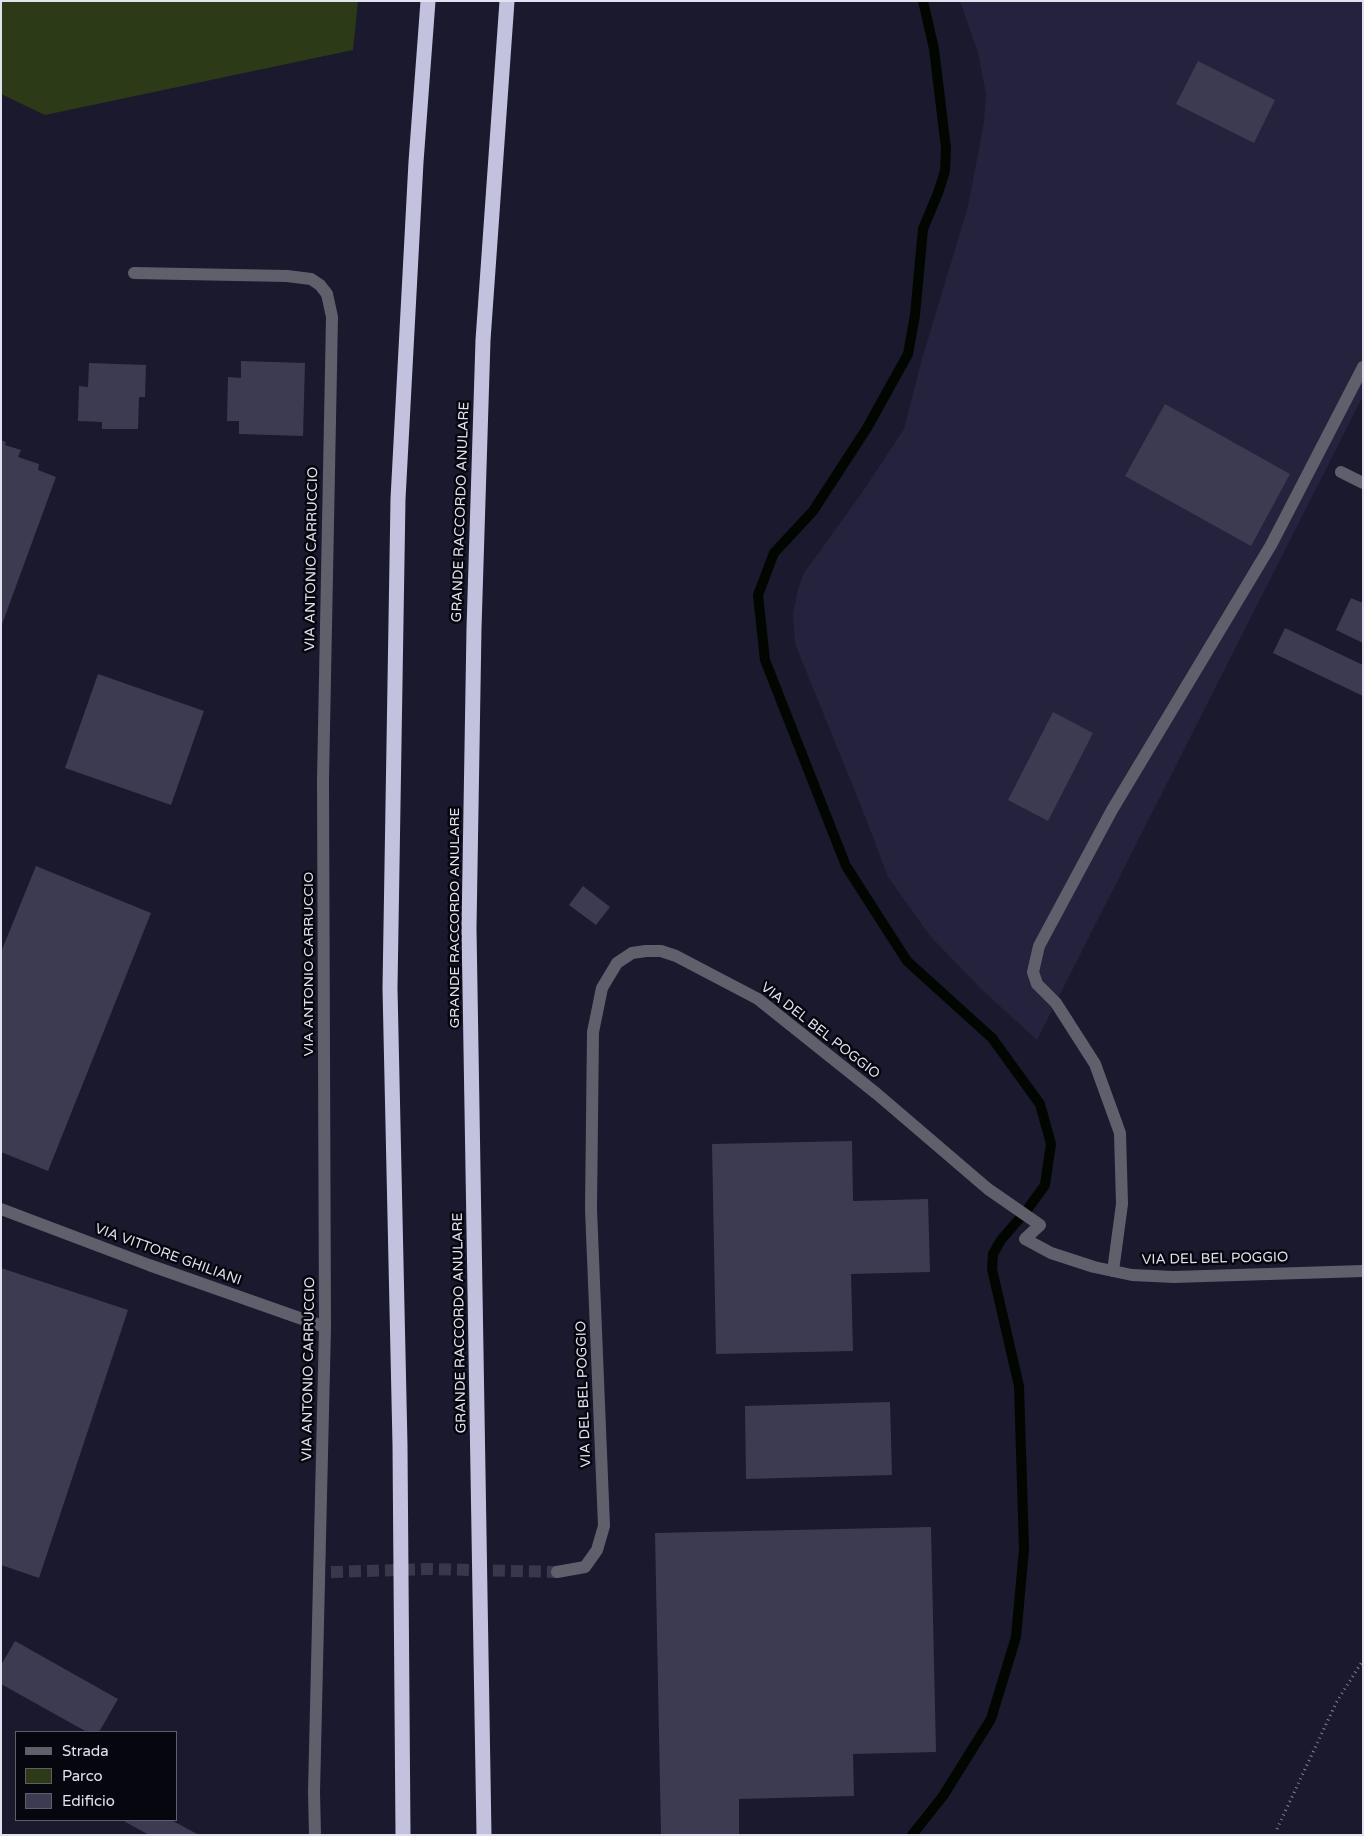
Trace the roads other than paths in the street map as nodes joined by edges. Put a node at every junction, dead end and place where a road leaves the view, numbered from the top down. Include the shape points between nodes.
1 (428, 1) edge
2 (507, 1) edge
3 (134, 273) dead end
4 (1363, 367) edge
5 (1340, 472) dead end
6 (1363, 483) edge
7 (1, 1209) edge
8 (1113, 1271) junction
9 (1363, 1271) edge
10 (325, 1327) junction
11 (557, 1572) tunnel mouth
12 (315, 1835) edge
13 (403, 1835) edge
14 (484, 1835) edge

1 - 13 highway via 398,499 390,988 400,1445
2 - 14 highway, GRANDE RACCORDO ANULARE via 483,340 474,628 470,928
3 - 10 street, VIA ANTONIO CARRUCCIO via 311,279 327,294 331,307 323,780
4 - 8 street via 1271,545 1112,810 1039,946 1033,972 1037,984 1056,1003 1095,1064 1120,1133 1122,1204
5 - 6 street
7 - 10 street, VIA VITTORE GHILIANI
8 - 9 street, VIA DEL BEL POGGIO via 1174,1277
8 - 11 street, VIA DEL BEL POGGIO via 1051,1253 1025,1239 1040,1225 988,1189 758,999 676,956 661,951 632,953 617,962 602,988 593,1032 592,1209 604,1526 597,1550 585,1567
10 - 12 street, VIA ANTONIO CARRUCCIO via 326,1572 314,1792

